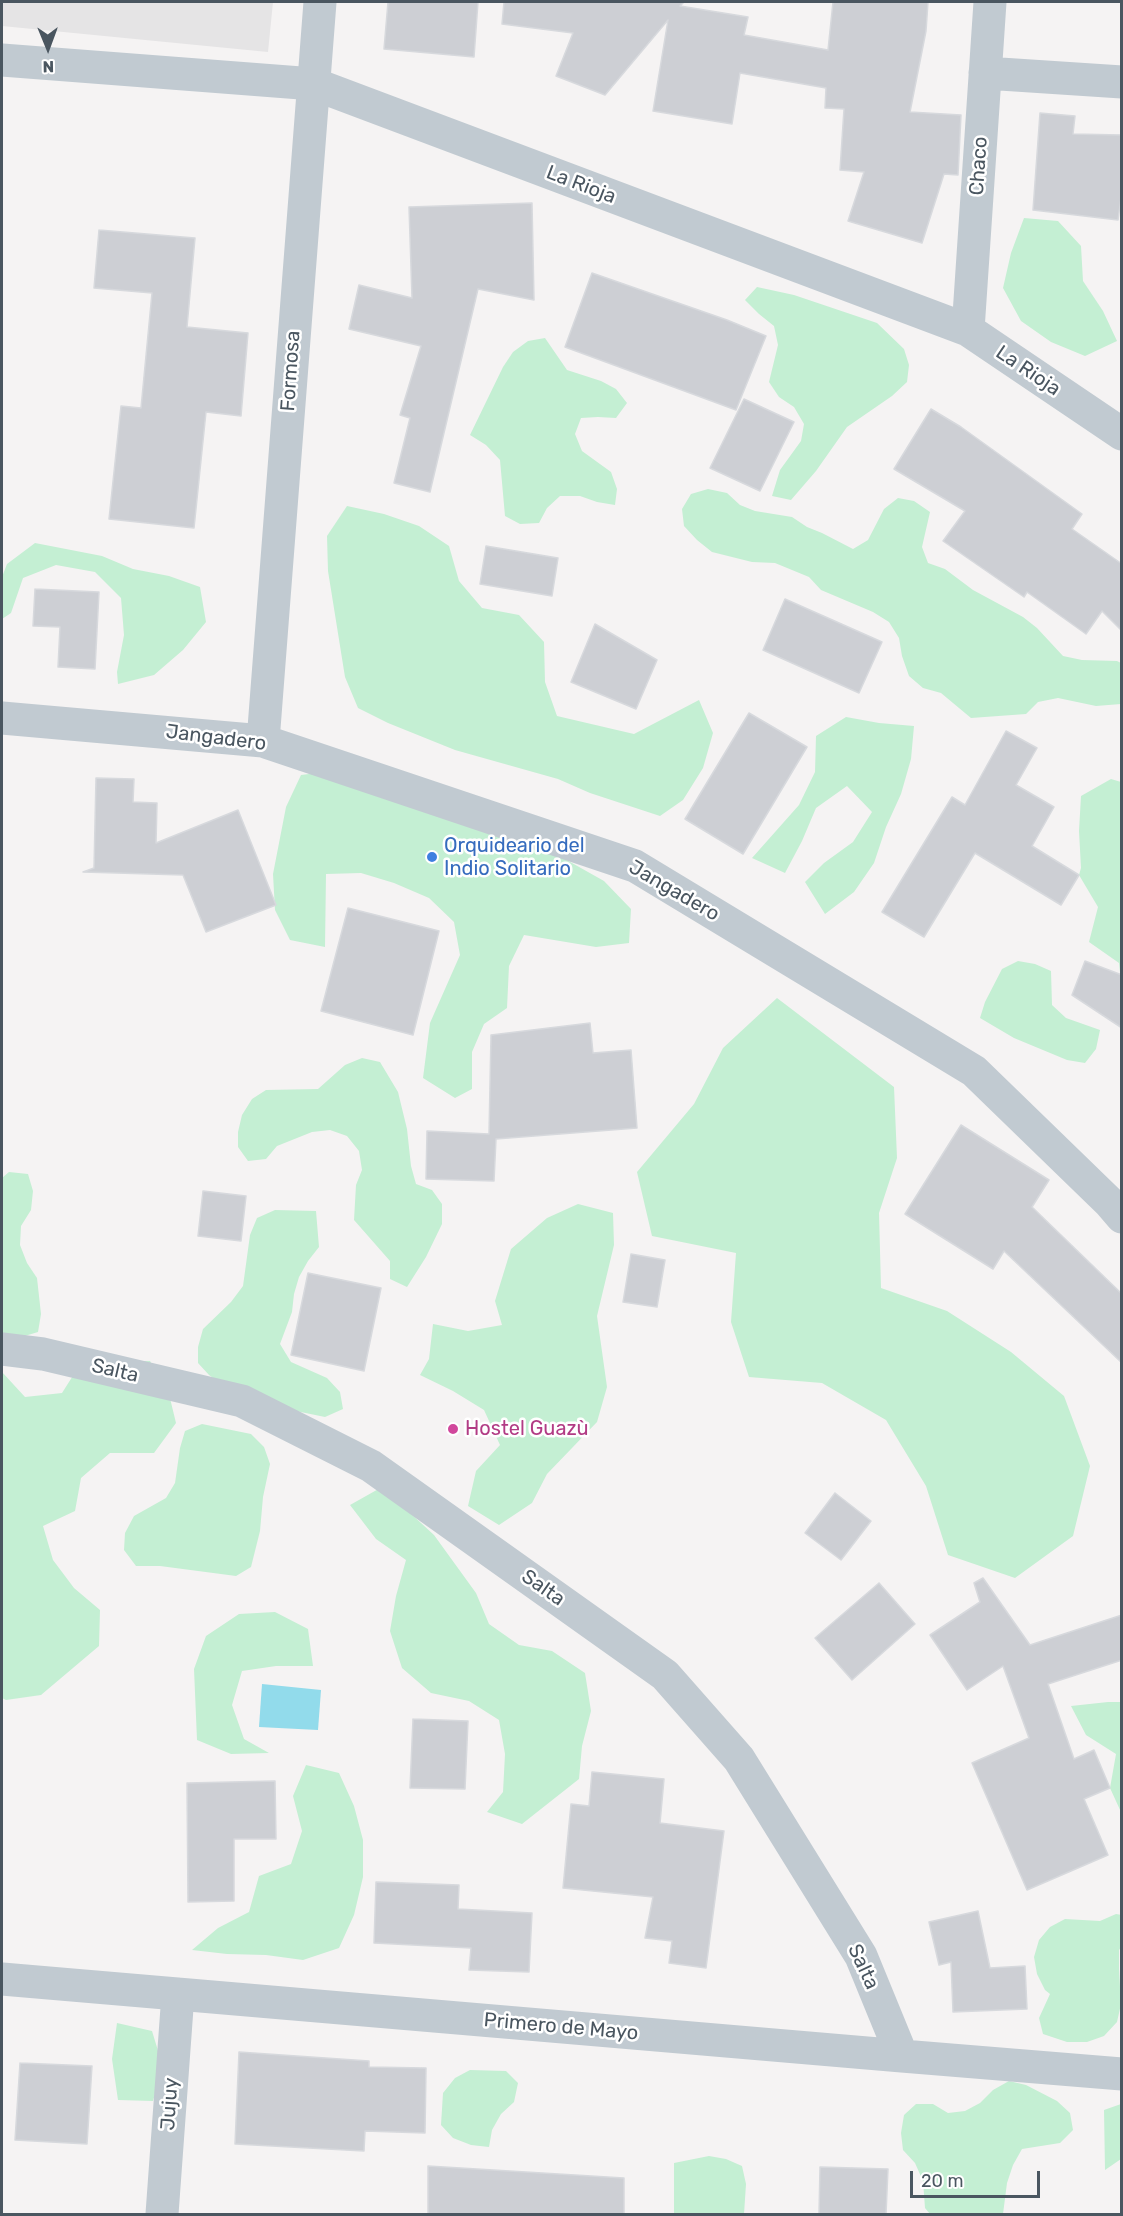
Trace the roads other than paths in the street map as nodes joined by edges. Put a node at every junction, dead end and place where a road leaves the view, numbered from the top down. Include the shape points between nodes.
1 (320, 2) edge
2 (990, 2) edge
3 (2, 60) edge
4 (985, 72) junction
5 (1122, 82) edge
6 (314, 84) junction
7 (968, 330) junction
8 (1122, 434) edge
9 (2, 718) edge
10 (263, 741) junction
11 (1122, 1217) edge
12 (2, 1349) edge
13 (2, 1979) edge
14 (178, 1994) junction
15 (902, 2056) junction
16 (1122, 2074) edge
17 (162, 2214) edge

1 - 6 street, Formosa
2 - 4 street, Chaco
3 - 6 street, La Rioja
4 - 5 street
4 - 7 street, Chaco
6 - 7 street, La Rioja
6 - 10 street, Formosa
7 - 8 street, La Rioja
9 - 10 street, Jangadero
10 - 11 street, Jangadero via 635,866 974,1071
12 - 15 street, Salta via 43,1354 242,1401 371,1466 665,1675 739,1759 861,1956
13 - 14 street, Primero de Mayo
14 - 15 street, Primero de Mayo
14 - 17 street, Jujuy
15 - 16 street, Primero de Mayo

